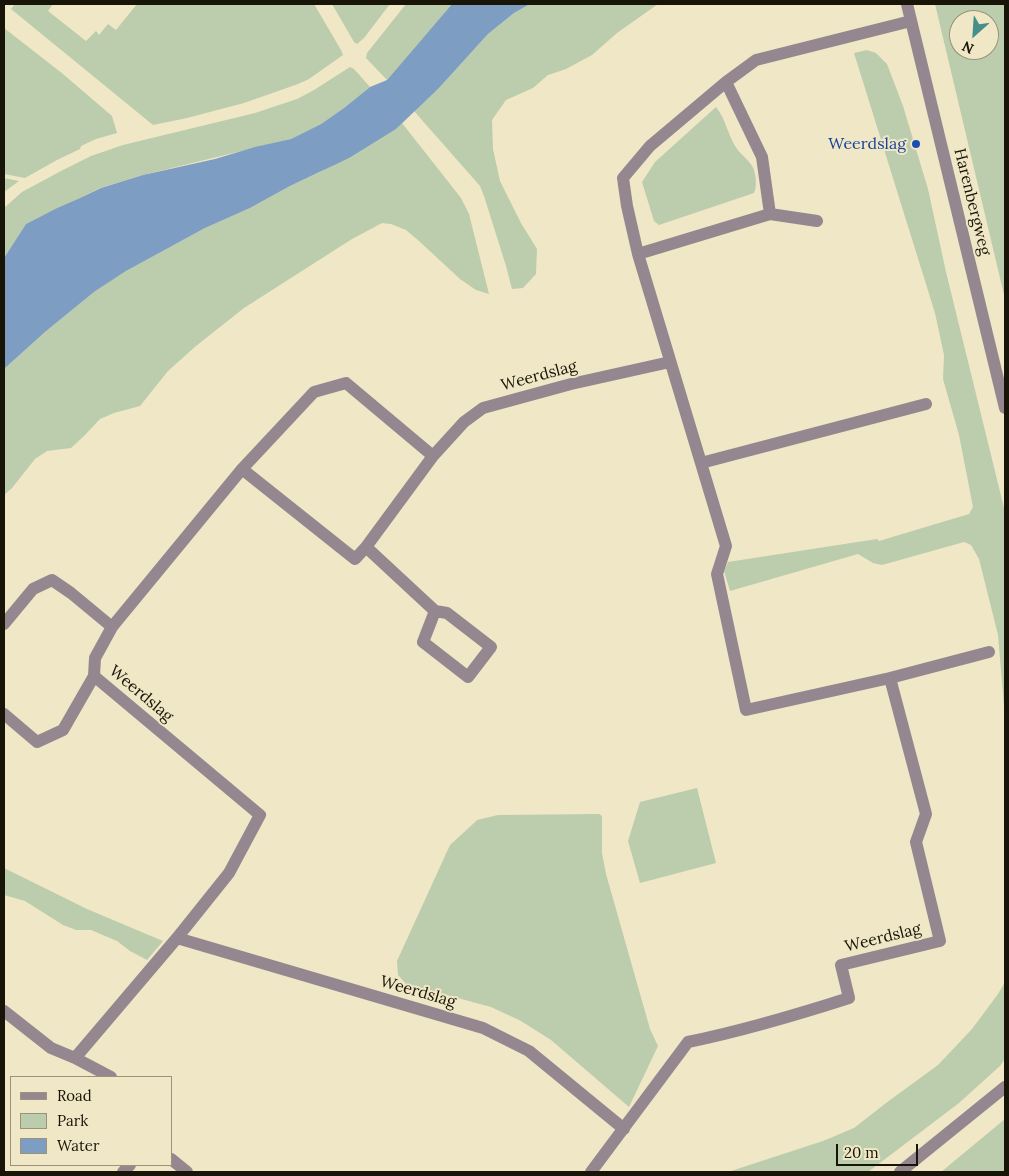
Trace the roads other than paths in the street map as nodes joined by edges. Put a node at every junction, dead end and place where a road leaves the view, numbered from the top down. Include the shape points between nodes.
1 (907, 4) edge
2 (911, 20) junction
3 (726, 82) junction
4 (770, 214) junction
5 (817, 221) dead end
6 (638, 254) junction
7 (670, 362) junction
8 (926, 404) dead end
9 (1005, 408) edge
10 (433, 456) junction
11 (702, 464) junction
12 (242, 469) junction
13 (366, 547) junction
14 (435, 611) junction
15 (4, 624) edge
16 (112, 627) junction
17 (989, 652) dead end
18 (94, 676) junction
19 (890, 678) junction
20 (4, 714) edge
21 (177, 938) junction
22 (4, 1011) edge
23 (75, 1058) junction
24 (108, 1076) edge
25 (1005, 1088) edge
26 (624, 1129) junction
27 (172, 1160) edge
28 (187, 1172) edge
29 (591, 1172) edge
30 (900, 1172) edge

1 - 2 street, Harenbergweg
2 - 3 street via 756,60
2 - 9 street, Harenbergweg
3 - 4 street via 762,157
3 - 6 street via 650,146 623,178
4 - 5 street
4 - 6 street
6 - 7 street
7 - 10 street, Weerdslag via 570,384 483,408 464,422
7 - 11 street
8 - 11 street
10 - 12 street, Weerdslag via 346,383 314,392
10 - 13 street, Weerdslag
11 - 19 street via 726,546 717,574 746,710
12 - 13 street via 354,558
12 - 16 street, Weerdslag
13 - 14 street
14 - 14 street via 423,642 468,677 491,647 447,613
15 - 16 street via 33,589 52,580
16 - 18 street, Weerdslag via 95,658
17 - 19 street
18 - 20 street, Weerdslag via 63,730 37,742
18 - 21 street, Weerdslag via 260,815 229,873
19 - 26 street, Weerdslag via 926,814 916,842 940,941 841,965 849,998 751,1028 688,1042
21 - 23 street, Weerdslag
21 - 26 street, Weerdslag via 483,1028 529,1051
22 - 23 street via 51,1048
23 - 24 street
25 - 30 street
26 - 29 street, Weerdslag
27 - 28 street

